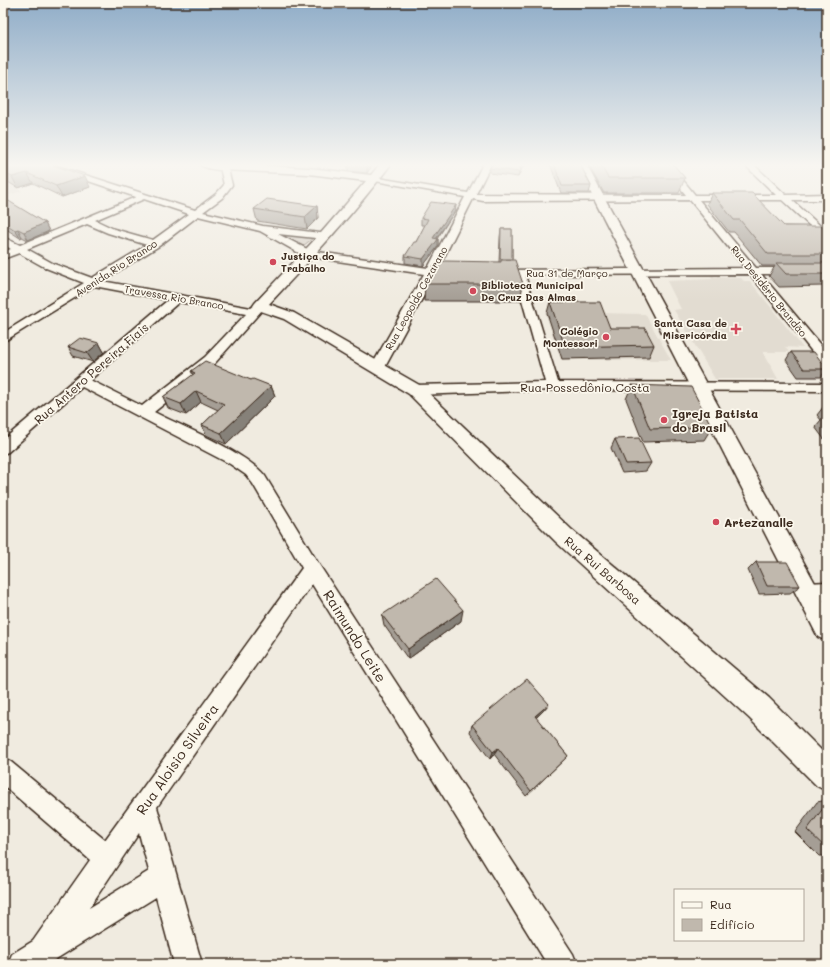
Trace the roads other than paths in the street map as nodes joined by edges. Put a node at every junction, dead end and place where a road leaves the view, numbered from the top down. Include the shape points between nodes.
1 (115, 209) edge
2 (181, 209) edge
3 (202, 209) edge
4 (349, 209) edge
5 (465, 209) edge
6 (605, 209) edge
7 (703, 209) edge
8 (796, 209) edge
9 (196, 214) junction
10 (88, 221) junction
11 (263, 229) junction
12 (325, 236) junction
13 (827, 237) edge
14 (3, 240) edge
15 (155, 244) junction
16 (19, 250) junction
17 (308, 254) junction
18 (3, 256) edge
19 (752, 271) junction
20 (827, 271) edge
21 (431, 272) junction
22 (463, 272) edge
23 (487, 272) edge
24 (519, 272) junction
25 (639, 273) junction
26 (94, 283) junction
27 (178, 297) junction
28 (257, 309) junction
29 (3, 338) edge
30 (827, 361) edge
31 (378, 367) junction
32 (82, 381) junction
33 (553, 386) junction
34 (699, 387) junction
35 (827, 387) edge
36 (415, 390) junction
37 (144, 412) junction
38 (3, 448) edge
39 (312, 569) junction
40 (827, 591) edge
41 (808, 592) junction
42 (827, 629) edge
43 (823, 767) edge
44 (3, 770) edge
45 (144, 805) junction
46 (107, 858) junction
47 (164, 876) junction
48 (33, 958) edge
49 (188, 964) edge
50 (563, 964) edge

1 - 10 street
2 - 9 street
3 - 9 street, Avenida Rio Branco
4 - 12 street
5 - 21 street, Rua Leopoldo Cezarano
6 - 25 street
7 - 19 street, Rua Desidério Brandão
8 - 13 street
9 - 11 street
9 - 15 street, Avenida Rio Branco
10 - 15 street
10 - 16 street
11 - 12 street
11 - 17 street
12 - 17 street
14 - 16 street, Travessa Rio Branco
15 - 26 street, Avenida Rio Branco
16 - 18 street
16 - 26 street, Travessa Rio Branco via 64,272
17 - 21 street
17 - 28 street
19 - 20 street, Rua 31 de Março
19 - 25 street, Rua 31 de Março
19 - 30 street, Rua Desidério Brandão
21 - 22 street
21 - 31 street, Rua Leopoldo Cezarano
23 - 24 street, Rua 31 de Março
24 - 25 street, Rua 31 de Março
24 - 33 street
25 - 34 street
26 - 27 street, Travessa Rio Branco
26 - 29 street, Avenida Rio Branco
27 - 28 street, Travessa Rio Branco
27 - 32 street, Rua Antero Pereira Fiais
28 - 31 street, Rua Rui Barbosa via 289,316
28 - 37 street via 196,373
31 - 36 street, Rua Rui Barbosa
32 - 37 street, Raimundo Leite
32 - 38 street, Rua Antero Pereira Fiais
33 - 34 street, Rua Possedônio Costa
33 - 36 street, Rua Possedônio Costa
34 - 35 street, Rua Possedônio Costa
34 - 41 street
36 - 43 street, Rua Rui Barbosa via 564,536
37 - 39 street, Raimundo Leite via 252,471
39 - 45 street, Rua Aloisio Silveira
39 - 50 street, Raimundo Leite
40 - 41 street
41 - 42 street
44 - 46 street
45 - 46 street, Rua Aloisio Silveira
45 - 47 street
46 - 48 street, Rua Aloisio Silveira
47 - 48 street
47 - 49 street

